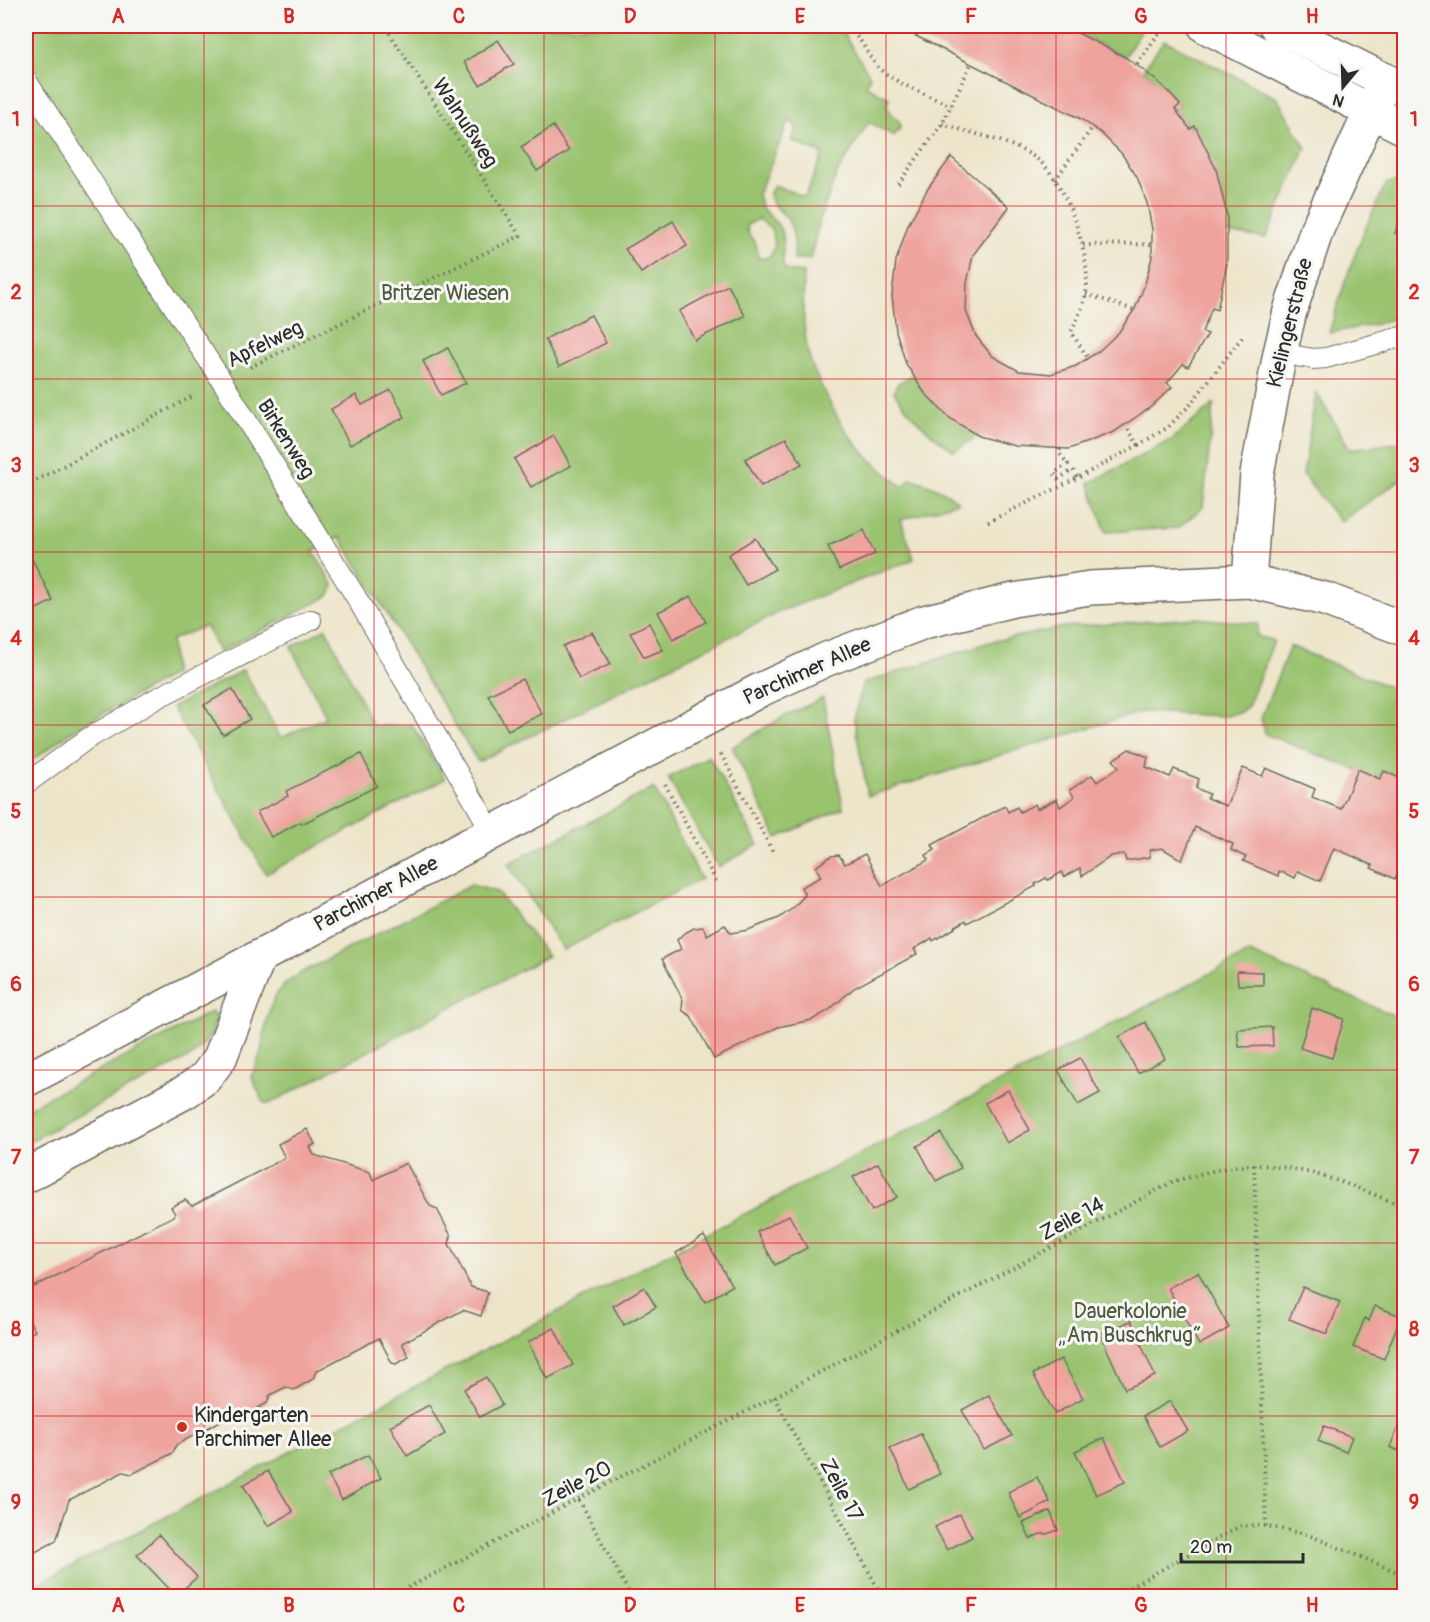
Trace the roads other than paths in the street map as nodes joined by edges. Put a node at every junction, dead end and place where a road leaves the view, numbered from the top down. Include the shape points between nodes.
1 (1205, 26) edge
2 (1276, 26) edge
3 (26, 80) edge
4 (1395, 85) edge
5 (1371, 111) junction
6 (1404, 128) edge
7 (1404, 336) edge
8 (1280, 352) junction
9 (1249, 581) junction
10 (311, 620) dead end
11 (1404, 629) edge
12 (26, 784) edge
13 (492, 832) junction
14 (259, 957) junction
15 (26, 1080) edge
16 (26, 1176) edge

1 - 5 street
2 - 4 street
3 - 13 lane, Birkenweg via 222,381 377,632
4 - 5 street, Kielingerstraße
5 - 6 street
5 - 8 street, Kielingerstraße via 1307,254
7 - 8 lane via 1326,358
8 - 9 street, Kielingerstraße via 1257,474
9 - 11 street, Parchimer Allee via 1325,599
9 - 13 street, Parchimer Allee via 1090,588 1013,600 924,622 760,690
10 - 12 lane via 159,697 87,740
13 - 14 street, Parchimer Allee
14 - 15 street, Parchimer Allee
14 - 16 street via 220,1058 205,1078

